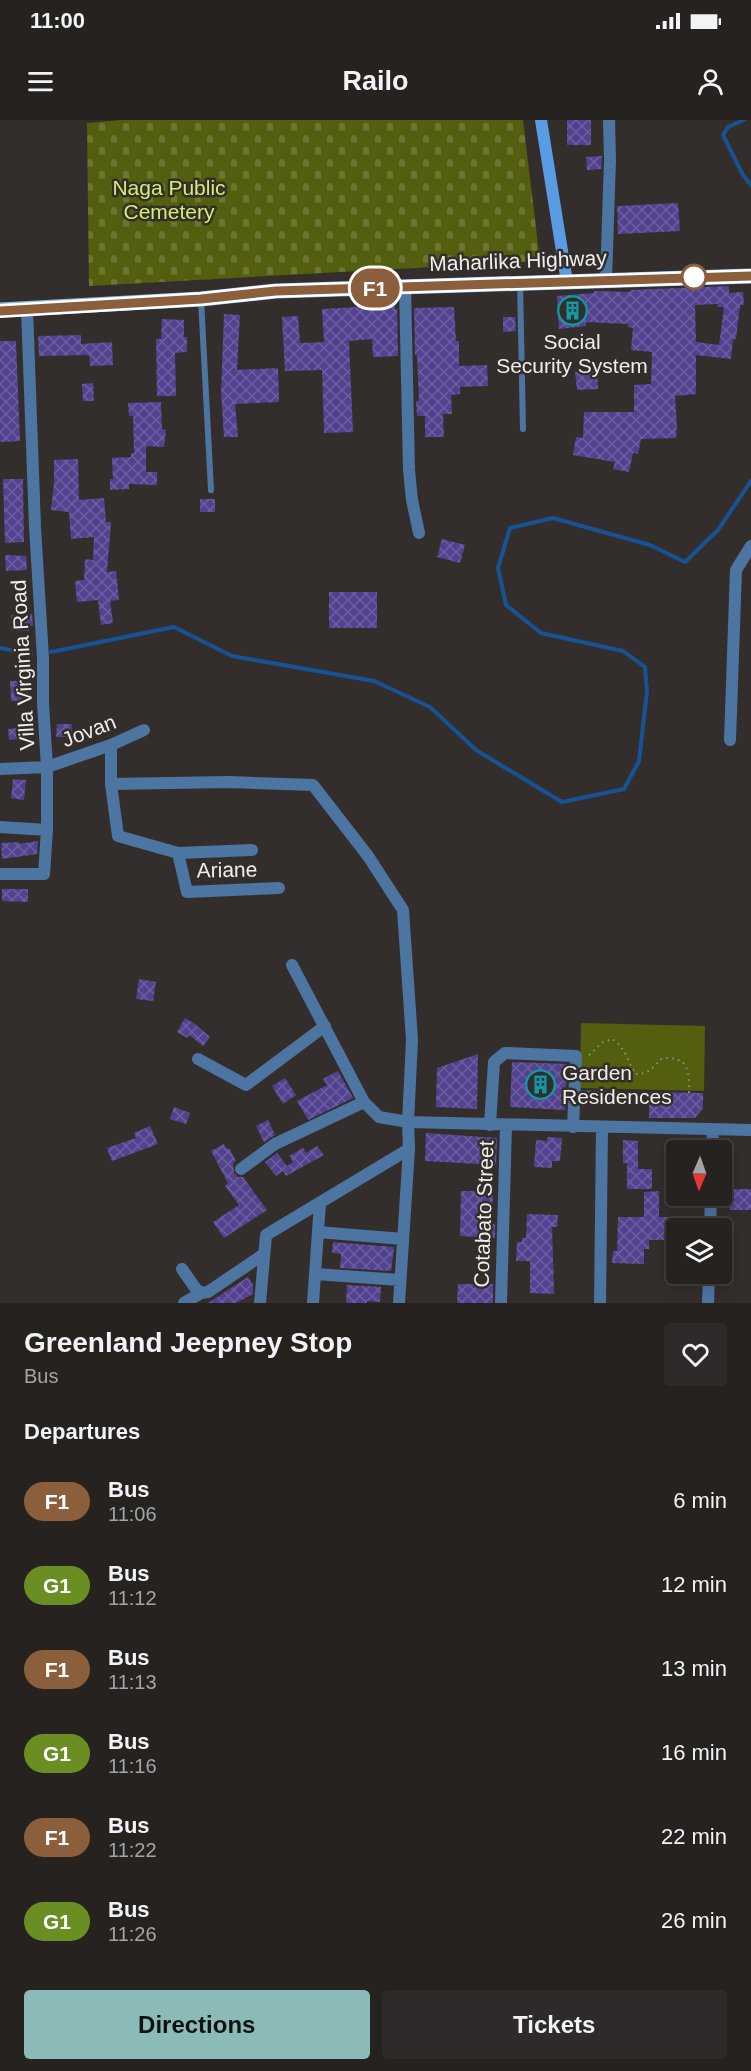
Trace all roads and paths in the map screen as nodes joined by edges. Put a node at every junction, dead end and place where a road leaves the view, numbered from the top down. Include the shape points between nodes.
1 (540, 120) edge
2 (609, 120) edge
3 (751, 276) edge
4 (606, 280) junction
5 (520, 282) junction
6 (567, 282) junction
7 (405, 286) junction
8 (201, 299) junction
9 (27, 309) junction
10 (0, 310) edge
11 (523, 429) dead end
12 (211, 490) dead end
13 (419, 533) dead end
14 (751, 546) edge
15 (144, 730) dead end
16 (730, 740) dead end
17 (111, 745) junction
18 (47, 768) junction
19 (0, 769) edge
20 (111, 784) junction
21 (0, 827) edge
22 (47, 830) junction
23 (252, 850) dead end
24 (178, 853) junction
25 (0, 874) edge
26 (279, 888) dead end
27 (292, 965) dead end
28 (325, 1026) junction
29 (198, 1059) dead end
30 (576, 1065) junction
31 (689, 1093) dead end
32 (574, 1096) junction
33 (622, 1098) dead end
34 (364, 1102) junction
35 (408, 1122) junction
36 (490, 1125) junction
37 (506, 1126) junction
38 (573, 1127) junction
39 (602, 1128) junction
40 (713, 1130) junction
41 (751, 1130) edge
42 (712, 1140) edge
43 (410, 1149) junction
44 (241, 1169) dead end
45 (320, 1203) junction
46 (318, 1232) junction
47 (403, 1239) junction
48 (264, 1254) junction
49 (182, 1269) dead end
50 (315, 1274) junction
51 (400, 1280) junction
52 (709, 1284) edge
53 (201, 1293) junction
54 (184, 1303) edge
55 (260, 1303) edge
56 (313, 1303) edge
57 (399, 1303) edge
58 (501, 1303) edge
59 (600, 1303) edge
60 (708, 1303) edge

1 - 6 street
2 - 4 street
3 - 4 main road, Maharlika Highway
4 - 6 main road, Maharlika Highway
5 - 6 main road, Maharlika Highway
5 - 7 main road, Maharlika Highway
5 - 11 lane
7 - 8 main road, Maharlika Highway via 276,291
7 - 13 street via 409,470
8 - 9 main road, Maharlika Highway
8 - 12 lane
9 - 10 main road, Maharlika Highway
9 - 18 street, Villa Virginia Road
14 - 16 street via 736,570
15 - 17 street, Jovan
17 - 18 street, Jovan
17 - 20 street, Ariane
18 - 19 street, Jovan
18 - 22 street, Villa Virginia Road
20 - 24 street, Ariane via 118,837
20 - 35 street via 313,785 368,856 403,910 412,1040
21 - 22 street
22 - 25 street, Villa Virginia Road via 44,874
23 - 24 street
24 - 26 street, Ariane via 187,892
27 - 28 street
28 - 29 street via 246,1085
28 - 34 street
30 - 31 path via 612,1039 635,1074 644,1075 662,1058 675,1057 684,1062 689,1073
30 - 32 street
30 - 36 street via 576,1056 505,1053 494,1062
32 - 33 street
32 - 38 street
34 - 35 street via 379,1117
34 - 44 street via 275,1144
35 - 36 street
35 - 43 street
36 - 37 street
37 - 38 street
37 - 58 street, Cotabato Street
38 - 39 street
39 - 40 street
39 - 59 street
40 - 41 street
40 - 42 street
43 - 45 street
43 - 47 street
45 - 46 street
45 - 48 street via 266,1235
46 - 47 street
46 - 50 street
47 - 51 street
48 - 53 street
48 - 55 street
49 - 53 street
50 - 51 street
50 - 56 street
51 - 57 street
52 - 60 street
53 - 54 street

